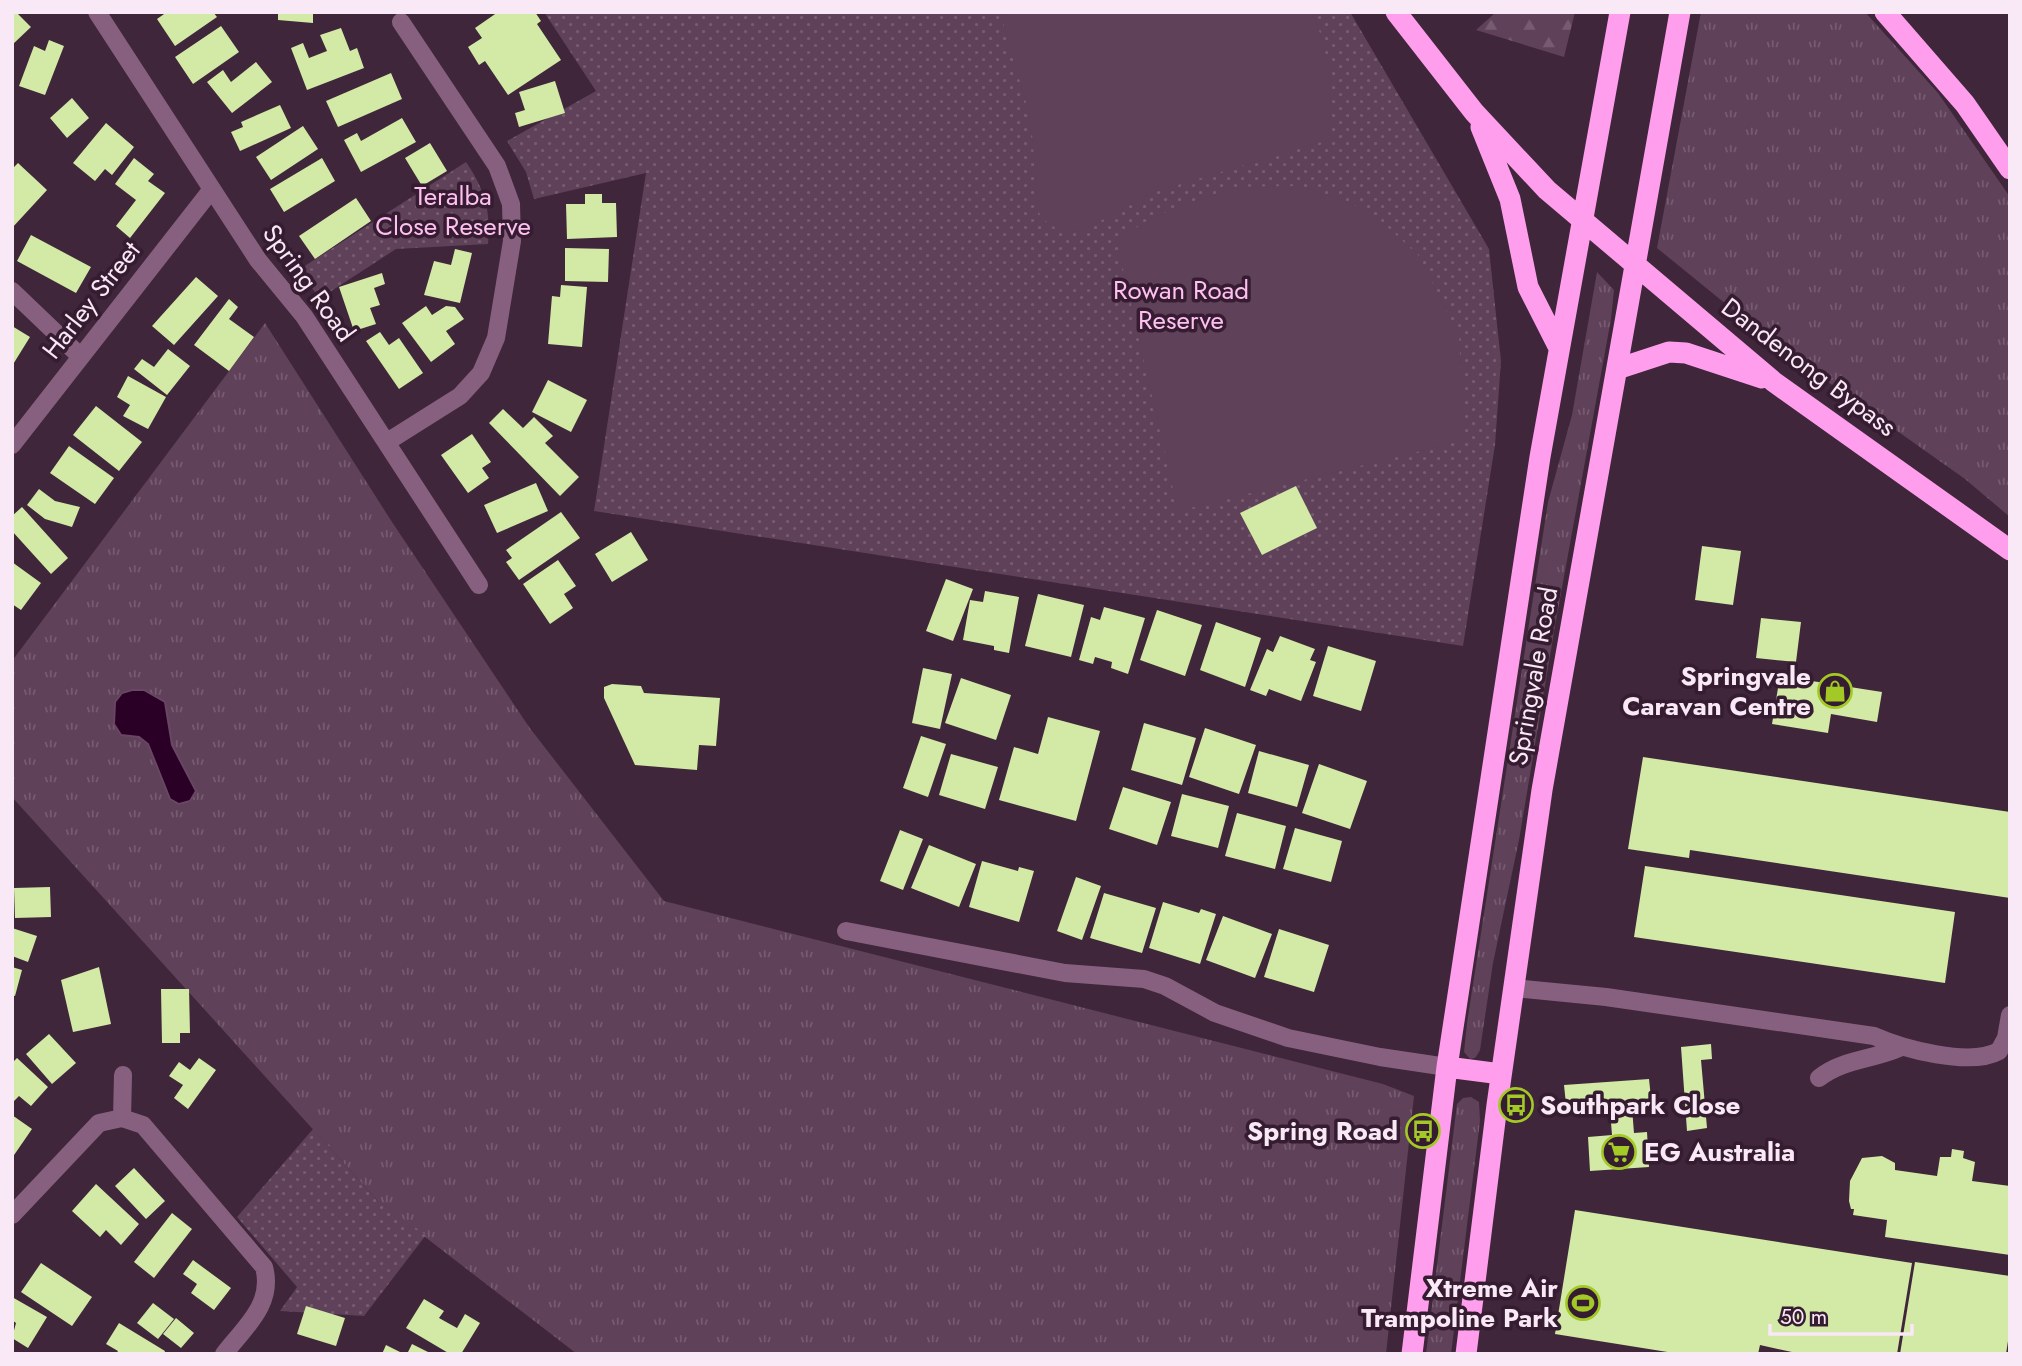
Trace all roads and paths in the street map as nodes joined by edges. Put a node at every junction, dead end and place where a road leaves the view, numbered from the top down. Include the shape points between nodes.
1 (97, 12) edge
2 (1396, 12) edge
3 (1620, 12) edge
4 (1680, 12) edge
5 (1885, 12) edge
6 (401, 22) dead end
7 (1474, 112) junction
8 (2010, 169) edge
9 (212, 189) junction
10 (1582, 219) junction
11 (1637, 265) junction
12 (12, 291) edge
13 (1559, 348) junction
14 (80, 356) junction
15 (1617, 369) junction
16 (1774, 382) junction
17 (387, 442) junction
18 (12, 445) edge
19 (2010, 550) edge
20 (478, 584) dead end
21 (846, 931) dead end
22 (1514, 988) junction
23 (2010, 1015) edge
24 (1899, 1048) junction
25 (1447, 1066) junction
26 (1501, 1074) junction
27 (123, 1075) dead end
28 (1819, 1078) dead end
29 (122, 1118) junction
30 (12, 1215) edge
31 (224, 1354) edge
32 (1412, 1354) edge
33 (1466, 1354) edge

1 - 9 street, Spring Road
2 - 7 highway
3 - 10 highway, Springvale Road
4 - 11 highway, Springvale Road
5 - 8 highway via 1965,104
6 - 17 street via 497,166 511,204 512,241 496,338 481,373 460,396
7 - 10 highway, Dandenong Bypass via 1547,190
7 - 13 highway via 1510,199 1528,287
9 - 14 street, Harley Street
9 - 17 street, Spring Road
10 - 11 highway, Dandenong Bypass
10 - 13 highway, Springvale Road
11 - 15 highway, Springvale Road
11 - 16 highway, Dandenong Bypass
12 - 14 street
13 - 25 highway, Springvale Road
14 - 18 street, Harley Street
15 - 16 highway via 1669,352 1686,353
15 - 22 highway, Springvale Road via 1556,702
16 - 19 highway, Dandenong Bypass
17 - 20 street, Spring Road
21 - 25 street via 1065,973 1144,979 1216,1013 1288,1038
22 - 24 street via 1874,1036
22 - 26 highway, Springvale Road
23 - 24 street via 2004,1043 1978,1059
24 - 28 street via 1877,1058 1847,1062
25 - 26 highway
25 - 32 highway, Springvale Road
26 - 33 highway, Springvale Road
27 - 29 street
29 - 30 street via 99,1123
29 - 31 street via 148,1130 264,1267 268,1285 263,1303

